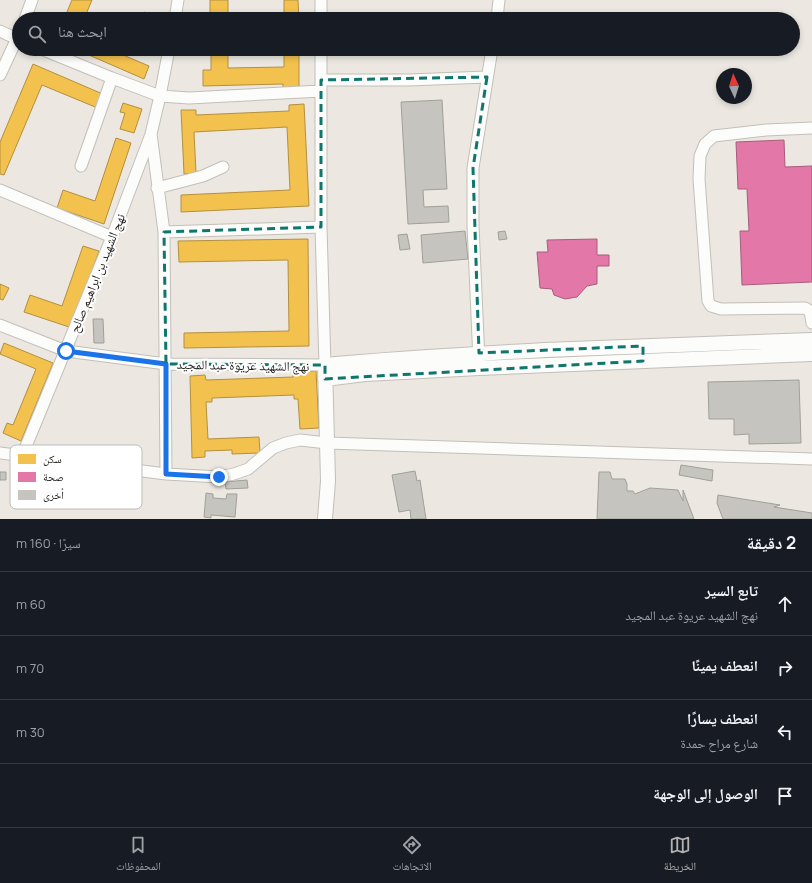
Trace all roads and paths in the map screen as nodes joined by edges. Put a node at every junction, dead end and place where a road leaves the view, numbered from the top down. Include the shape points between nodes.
1 (32, 0) edge
2 (178, 0) edge
3 (320, 0) edge
4 (499, 0) edge
5 (28, 12) edge
6 (176, 12) edge
7 (321, 12) edge
8 (498, 12) edge
9 (0, 31) edge
10 (12, 36) edge
11 (12, 50) edge
12 (58, 56) edge
13 (168, 56) edge
14 (321, 56) edge
15 (491, 56) edge
16 (0, 75) edge
17 (487, 77) junction
18 (112, 78) junction
19 (321, 80) junction
20 (322, 92) junction
21 (160, 96) junction
22 (812, 128) edge
23 (151, 134) junction
24 (82, 166) dead end
25 (223, 167) dead end
26 (157, 188) junction
27 (0, 190) edge
28 (321, 227) junction
29 (164, 232) junction
30 (112, 237) junction
31 (811, 311) edge
32 (812, 323) edge
33 (0, 325) edge
34 (812, 340) edge
35 (642, 346) junction
36 (66, 351) junction
37 (479, 353) junction
38 (812, 354) edge
39 (643, 361) junction
40 (166, 364) junction
41 (479, 368) junction
42 (325, 372) junction
43 (327, 443) junction
44 (27, 445) edge
45 (0, 453) edge
46 (10, 454) edge
47 (812, 459) edge
48 (142, 471) edge
49 (166, 474) junction
50 (328, 481) junction
51 (325, 519) edge
52 (335, 519) edge

1 - 5 street
2 - 6 street
3 - 7 street
4 - 8 street
9 - 10 street
11 - 16 street
12 - 18 street
13 - 21 street
14 - 19 street
15 - 17 street
17 - 19 street
17 - 37 street via 473,168
18 - 21 street
18 - 24 street
19 - 20 street
20 - 21 street via 189,98
20 - 28 street
21 - 23 street
22 - 31 street via 714,136 705,144 700,156 699,179 708,301 711,306 721,309 805,308
23 - 26 street
23 - 30 street, نهج الشهيد بن ابراهيم صالح
25 - 26 street via 203,176
26 - 29 street
27 - 30 street
28 - 29 street
28 - 42 street
29 - 40 street
30 - 36 street, نهج الشهيد بن ابراهيم صالح
31 - 32 street
33 - 36 street, نهج الشهيد عريوة عبد المجيد
34 - 35 main road
35 - 37 main road
35 - 39 main road
36 - 40 street, نهج الشهيد عريوة عبد المجيد
36 - 44 street, نهج الشهيد بن ابراهيم صالح
37 - 41 street
37 - 42 main road via 388,359
38 - 39 main road
39 - 41 main road
40 - 42 street, نهج الشهيد عريوة عبد المجيد
40 - 49 street
41 - 42 main road via 382,373
42 - 43 main road
43 - 47 street
43 - 49 street via 300,440 286,443 273,448 248,468 219,477
43 - 50 main road
45 - 46 street
48 - 49 street
50 - 51 main road
50 - 52 main road

